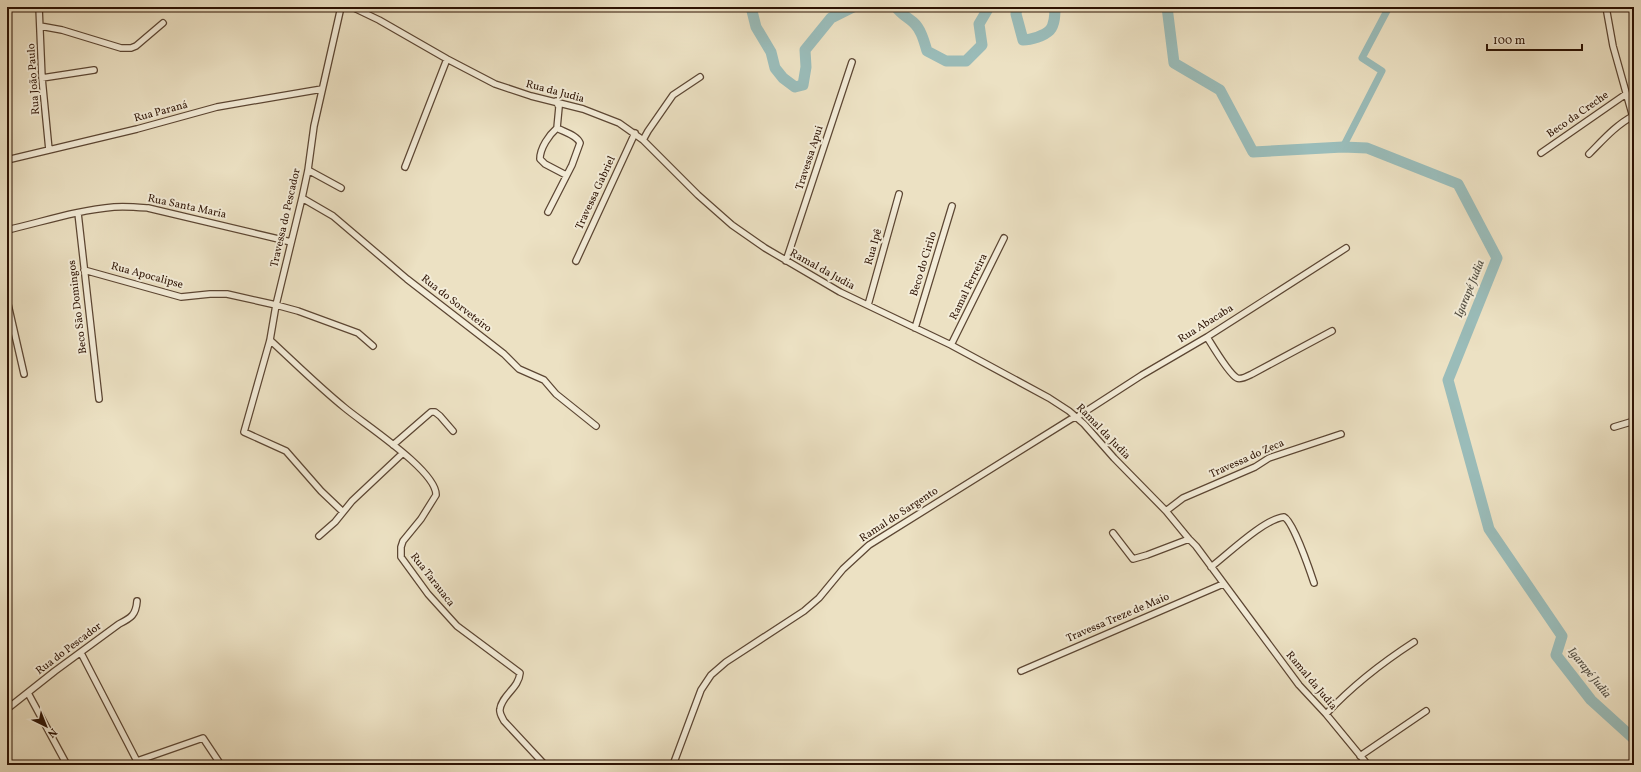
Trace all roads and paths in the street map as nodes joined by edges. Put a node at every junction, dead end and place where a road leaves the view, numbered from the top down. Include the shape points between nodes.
1 (39, 7) edge
2 (341, 7) edge
3 (352, 7) edge
4 (1606, 7) edge
5 (163, 23) dead end
6 (40, 26) junction
7 (447, 59) junction
8 (852, 62) dead end
9 (94, 70) dead end
10 (700, 77) dead end
11 (42, 78) junction
12 (322, 89) junction
13 (1626, 94) junction
14 (556, 101) junction
15 (1633, 118) edge
16 (557, 128) junction
17 (635, 133) junction
18 (643, 140) junction
19 (49, 150) junction
20 (1541, 153) dead end
21 (1589, 154) dead end
22 (7, 160) edge
23 (405, 167) dead end
24 (308, 170) junction
25 (566, 175) junction
26 (341, 188) dead end
27 (900, 194) dead end
28 (302, 198) junction
29 (952, 206) dead end
30 (548, 212) dead end
31 (78, 213) junction
32 (732, 225) joint
33 (7, 230) edge
34 (1004, 238) dead end
35 (291, 242) junction
36 (1346, 248) dead end
37 (786, 261) junction
38 (576, 262) dead end
39 (84, 270) junction
40 (7, 300) edge
41 (276, 305) junction
42 (868, 305) junction
43 (915, 328) junction
44 (1332, 331) dead end
45 (1206, 336) junction
46 (270, 340) junction
47 (951, 345) junction
48 (373, 346) dead end
49 (24, 374) dead end
50 (99, 399) dead end
51 (1077, 417) junction
52 (1634, 421) edge
53 (596, 426) dead end
54 (1614, 427) dead end
55 (453, 432) dead end
56 (1341, 434) dead end
57 (393, 445) junction
58 (403, 453) junction
59 (1166, 511) junction
60 (344, 512) junction
61 (1113, 533) dead end
62 (319, 536) dead end
63 (1189, 539) junction
64 (1211, 567) junction
65 (1314, 583) dead end
66 (1223, 584) junction
67 (137, 601) dead end
68 (1414, 642) dead end
69 (81, 653) junction
70 (1020, 672) dead end
71 (28, 693) junction
72 (7, 709) edge
73 (1426, 710) dead end
74 (1326, 714) junction
75 (1360, 756) junction
76 (138, 763) edge
77 (67, 765) edge
78 (130, 765) edge
79 (221, 765) edge
80 (545, 765) edge
81 (673, 765) edge
82 (1368, 765) edge

1 - 6 street, Rua João Paulo
2 - 12 street, Travessa do Pescador
3 - 7 street, Rua da Judia
4 - 13 street
5 - 6 street via 136,46 121,48
6 - 11 street, Rua João Paulo
7 - 14 street, Rua da Judia via 510,90
7 - 23 street
8 - 37 street, Travessa Apui
9 - 11 street
10 - 18 street via 673,95
11 - 19 street, Rua João Paulo
12 - 19 street, Rua Paraná via 217,107
12 - 24 street, Travessa do Pescador
13 - 15 street
13 - 20 street, Beco da Creche
14 - 16 street via 559,107
14 - 17 street, Rua da Judia via 620,123
15 - 21 street via 1626,120
16 - 25 street via 575,137 580,143
16 - 25 street via 541,151 540,159
17 - 18 street, Rua da Judia
17 - 38 street, Travessa Gabriel
18 - 32 street, Rua da Judia
19 - 22 street, Rua Paraná
24 - 26 street
24 - 28 street, Travessa do Pescador
25 - 30 street
27 - 42 street, Rua Ipê
28 - 35 street, Travessa do Pescador
28 - 53 street, Rua do Sorveteiro via 333,216 407,279 504,354 519,369 544,380 556,394
29 - 43 street, Beco do Cirilo
31 - 33 street, Rua Santa Maria
31 - 35 street, Rua Santa Maria via 112,207 148,208
31 - 39 street, Beco São Domingos
32 - 37 street, Ramal da Judia
34 - 47 street, Ramal Ferreira
35 - 41 street, Travessa do Pescador
36 - 45 street, Rua Abacaba
37 - 42 street, Ramal da Judia
39 - 41 street, Rua Apocalipse via 181,297 227,294
39 - 50 street, Beco São Domingos
40 - 49 street
41 - 46 street, Travessa do Pescador
41 - 48 street, Rua Apocalipse via 358,333
42 - 43 street, Ramal da Judia
43 - 47 street, Ramal da Judia
44 - 45 street via 1239,379 1225,365
45 - 51 street, Rua Abacaba
46 - 57 street, Rua Tarauaca via 346,409
46 - 60 street, Travessa do Pescador via 244,432 281,447
47 - 51 street, Ramal da Judia via 1049,398
51 - 59 street, Ramal da Judia
51 - 81 street, Ramal do Sargento via 870,545 843,569 804,611 718,668 701,690
52 - 54 street
55 - 57 street via 440,416 431,412
56 - 59 street, Travessa do Zeca via 1270,458 1183,498
57 - 58 street, Rua Tarauaca
58 - 60 street via 352,501
58 - 80 street, Rua Tarauaca via 429,478 437,491 434,501 403,541 401,557 428,594 457,626 520,673 515,687 499,710 500,714
59 - 63 street, Ramal da Judia
60 - 62 street
61 - 63 street via 1133,559
63 - 64 street, Ramal da Judia
64 - 65 street via 1260,528 1279,518 1286,518 1293,528
64 - 66 street, Ramal da Judia
66 - 70 street, Travessa Treze de Maio
66 - 74 street, Ramal da Judia via 1299,685
67 - 69 street, Rua do Pescador via 136,611 128,620
68 - 74 street via 1361,680
69 - 71 street, Rua do Pescador
69 - 76 street
71 - 72 street, Rua do Pescador
71 - 77 street
73 - 75 street
74 - 75 street, Ramal da Judia
75 - 82 street, Ramal da Judia
76 - 78 street
76 - 79 street via 203,738

